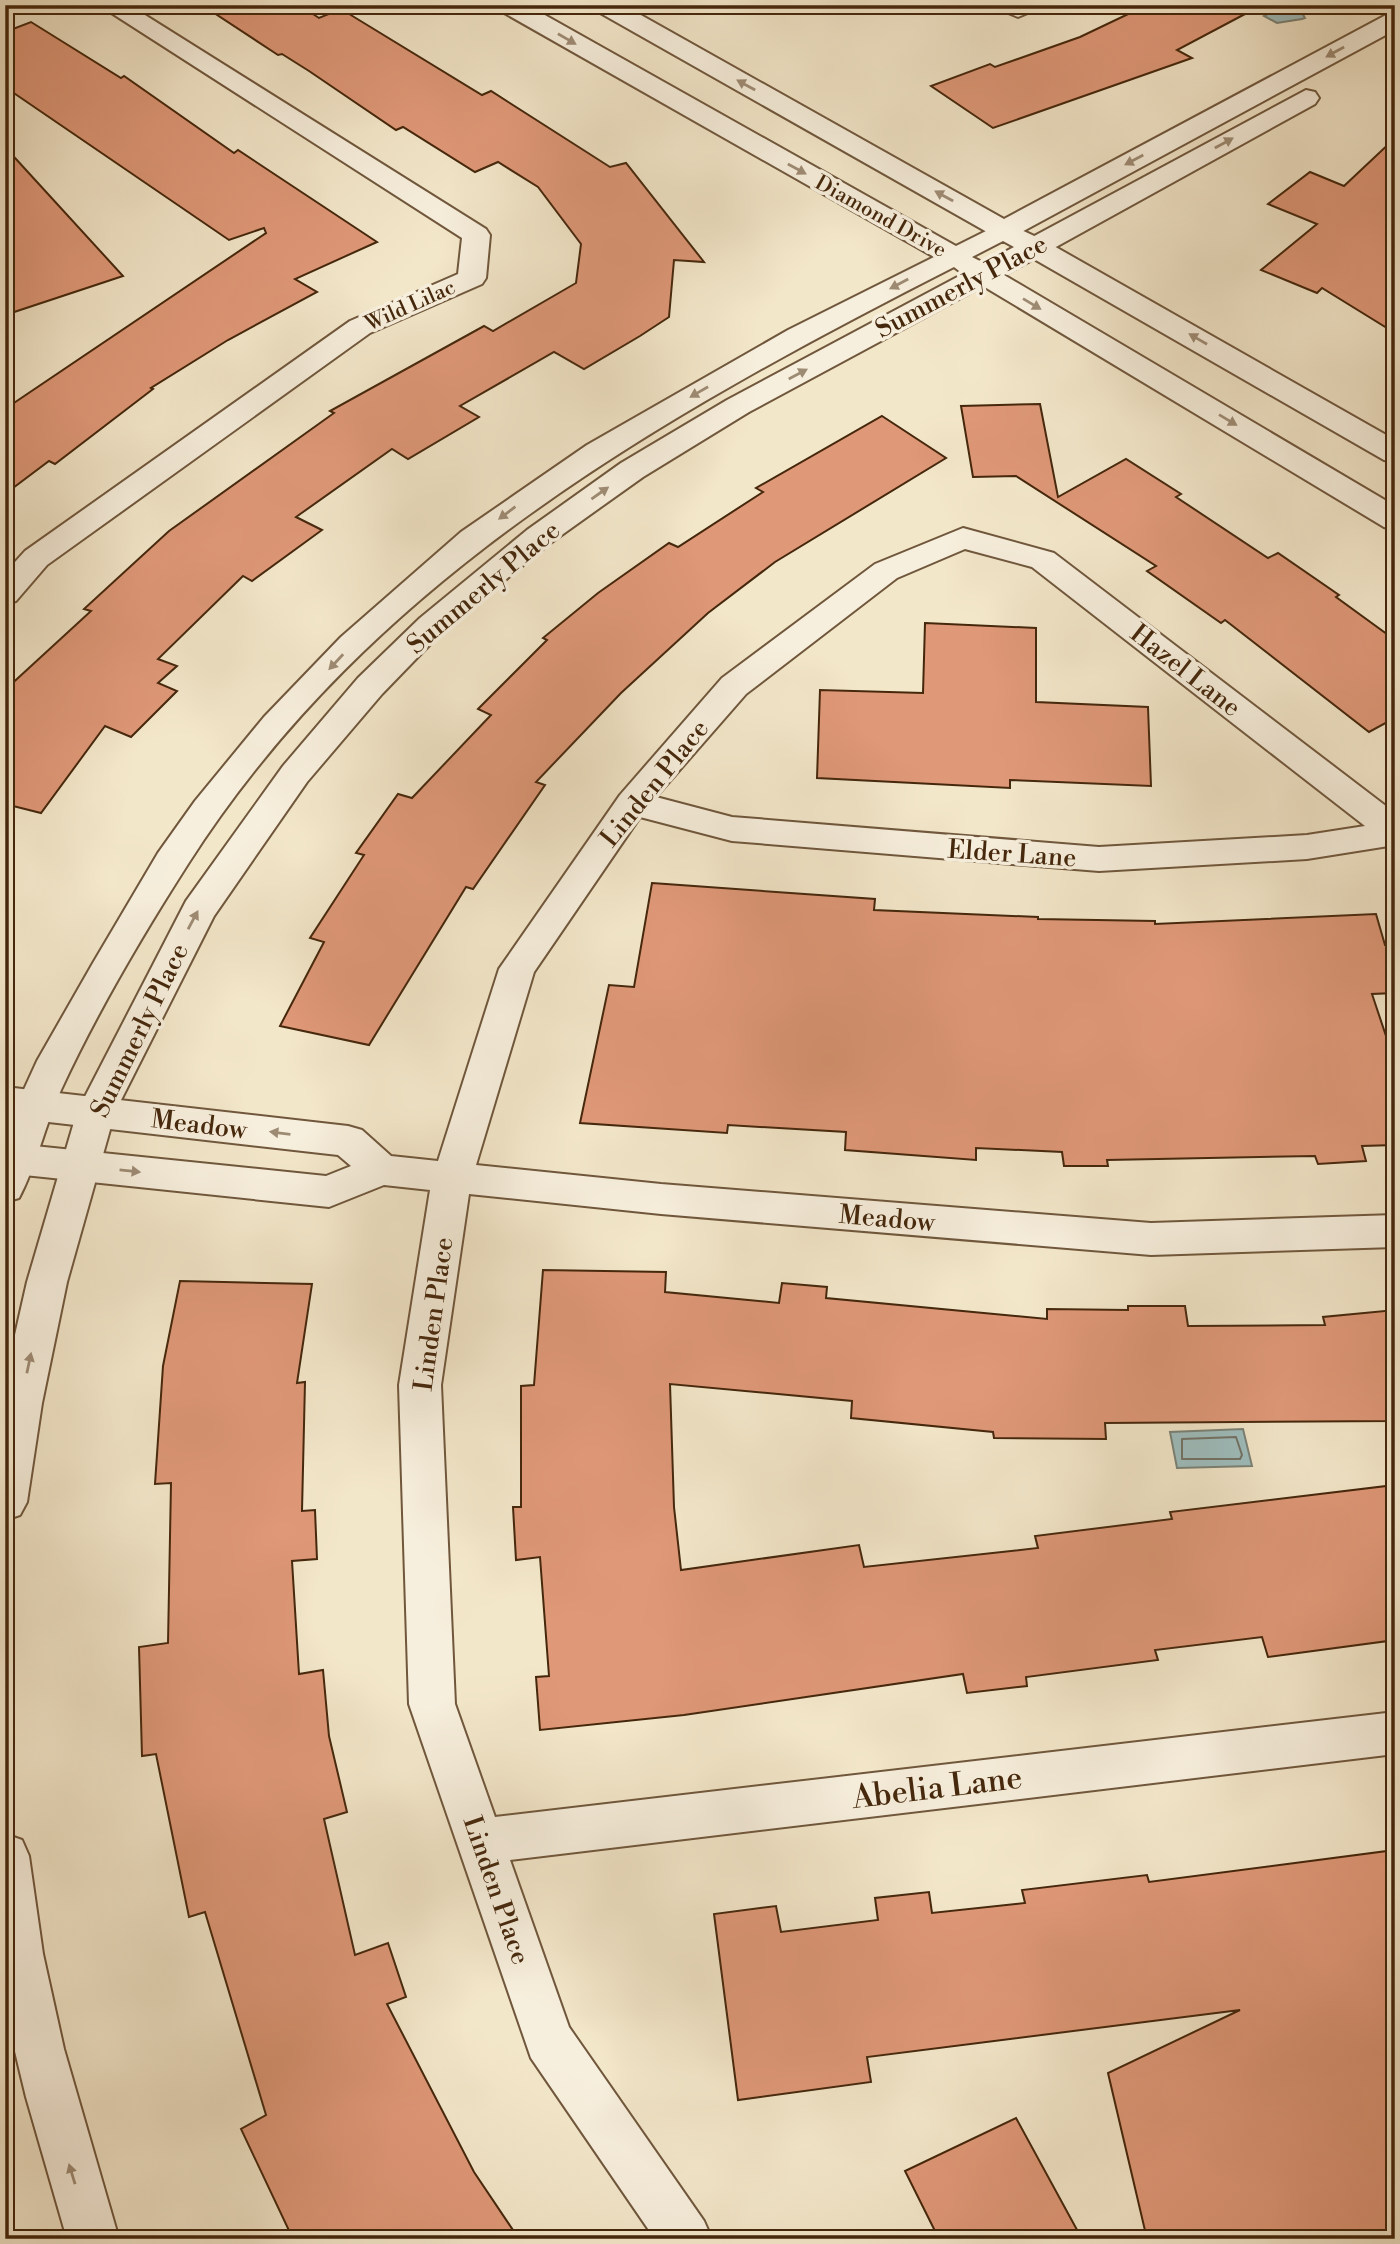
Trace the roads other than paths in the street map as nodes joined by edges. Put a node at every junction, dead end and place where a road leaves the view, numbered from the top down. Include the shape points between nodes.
1 (111, 5) edge
2 (508, 5) edge
3 (604, 5) edge
4 (1010, 5) edge
5 (1026, 5) edge
6 (1395, 20) edge
7 (1327, 87) dead end
8 (1004, 230) junction
9 (1035, 247) junction
10 (953, 256) junction
11 (982, 275) junction
12 (1395, 453) edge
13 (1395, 520) edge
14 (963, 538) joint
15 (5, 594) edge
16 (632, 803) junction
17 (1395, 832) edge
18 (20, 1103) edge
19 (96, 1112) junction
20 (80, 1166) junction
21 (8, 1168) edge
22 (381, 1170) junction
23 (452, 1178) junction
24 (1395, 1231) edge
25 (5, 1502) edge
26 (1395, 1733) edge
27 (480, 1841) junction
28 (5, 1856) edge
29 (93, 2239) edge
30 (686, 2239) edge

1 - 15 street, Wild Lilac via 476,235 472,278 360,327 36,558
2 -> 10 street, Diamond Drive
8 -> 3 street, Diamond Drive
4 - 5 street via 1018,9
6 -> 8 street, Summerly Place
9 -> 7 street, Summerly Place
8 - 9 street, Diamond Drive
8 - 10 street, Summerly Place
9 - 11 street, Summerly Place
12 -> 9 street, Diamond Drive
10 - 11 street, Diamond Drive
10 -> 18 street, Summerly Place via 774,349 608,445 468,541 353,644 249,756 179,850
11 -> 13 street, Diamond Drive
19 -> 11 street, Summerly Place via 199,909 295,774 370,686 430,625 538,537 632,470
14 - 16 street, Linden Place via 886,571 734,686
14 - 17 street, Hazel Lane via 1043,560
16 - 17 street, Elder Lane via 732,829 1099,859 1307,847
16 - 23 street, Linden Place via 517,969
18 - 19 street, Meadow
18 - 21 street, Summerly Place
19 - 20 street, Summerly Place
22 -> 19 street, Meadow via 348,1141
20 - 21 street, Meadow
20 -> 22 street, Meadow via 329,1192
25 -> 20 street, Summerly Place via 20,1403 47,1282
22 - 23 street, Meadow
23 - 24 street, Meadow via 1152,1239
23 - 27 street, Linden Place via 420,1385 432,1704
26 - 27 street, Abelia Lane
27 - 30 street, Linden Place via 550,2041
29 -> 28 street via 54,2113 26,2000

